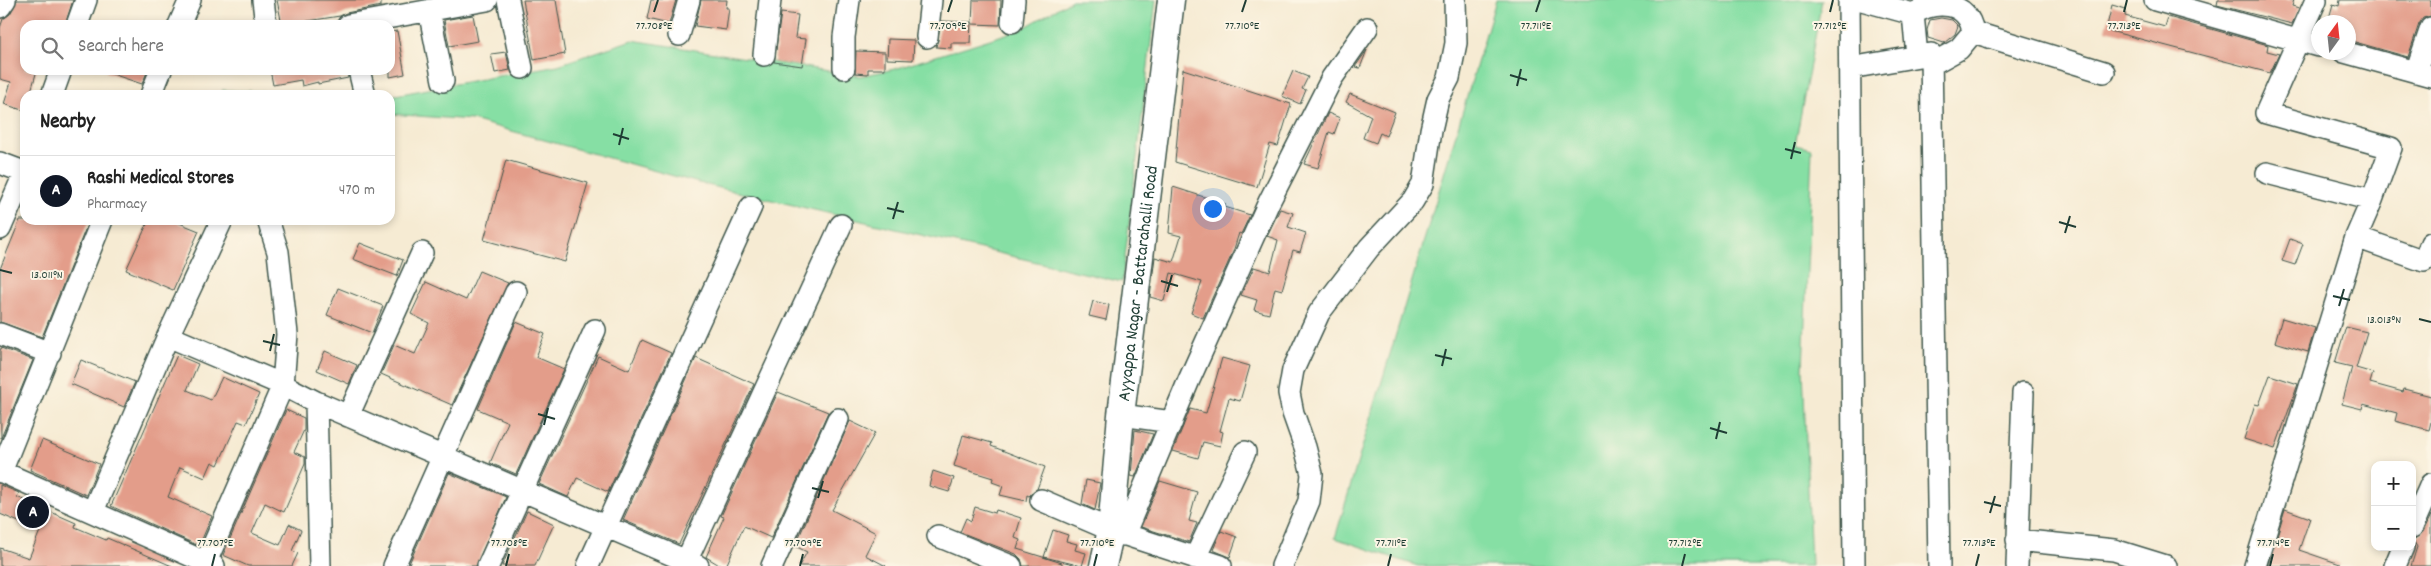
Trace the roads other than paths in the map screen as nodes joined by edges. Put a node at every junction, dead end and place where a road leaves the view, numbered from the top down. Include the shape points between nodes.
1 (4, 0) edge
2 (86, 0) edge
3 (190, 0) edge
4 (263, 0) edge
5 (487, 0) edge
6 (508, 0) edge
7 (690, 0) edge
8 (770, 0) edge
9 (849, 0) edge
10 (932, 0) edge
11 (1014, 0) edge
12 (1171, 0) edge
13 (1455, 0) edge
14 (1849, 0) edge
15 (1862, 0) edge
16 (2155, 0) edge
17 (2316, 0) edge
18 (457, 3) edge
19 (2201, 6) edge
20 (0, 7) edge
21 (429, 10) junction
22 (1913, 14) junction
23 (79, 20) edge
24 (181, 20) edge
25 (265, 20) edge
26 (376, 20) edge
27 (1012, 22) dead end
28 (1367, 28) dead end
29 (2431, 28) edge
30 (1973, 32) junction
31 (679, 35) dead end
32 (927, 37) dead end
33 (2297, 40) junction
34 (2311, 44) edge
35 (764, 55) dead end
36 (2356, 55) edge
37 (1924, 60) junction
38 (522, 68) dead end
39 (844, 68) dead end
40 (1850, 68) junction
41 (2104, 72) dead end
42 (2423, 74) edge
43 (59, 75) edge
44 (159, 75) edge
45 (360, 75) edge
46 (443, 81) dead end
47 (54, 90) edge
48 (153, 90) edge
49 (364, 90) edge
50 (0, 163) edge
51 (20, 170) edge
52 (2267, 173) dead end
53 (20, 183) edge
54 (2372, 200) junction
55 (750, 207) dead end
56 (100, 225) edge
57 (220, 225) edge
58 (270, 225) edge
59 (841, 225) dead end
60 (0, 229) edge
61 (2356, 237) junction
62 (2431, 243) edge
63 (422, 253) dead end
64 (516, 292) dead end
65 (595, 330) dead end
66 (0, 334) edge
67 (168, 336) junction
68 (50, 353) junction
69 (283, 385) junction
70 (2022, 393) dead end
71 (316, 402) junction
72 (1121, 415) junction
73 (348, 416) junction
74 (838, 419) dead end
75 (1172, 422) junction
76 (1245, 452) dead end
77 (443, 456) junction
78 (1, 472) edge
79 (2431, 484) edge
80 (522, 491) junction
81 (1040, 500) dead end
82 (93, 511) junction
83 (2416, 518) edge
84 (606, 526) junction
85 (1117, 532) junction
86 (938, 536) dead end
87 (2018, 540) junction
88 (2401, 551) edge
89 (1195, 558) junction
90 (210, 564) edge
91 (689, 564) edge
92 (320, 566) edge
93 (394, 566) edge
94 (488, 566) edge
95 (588, 566) edge
96 (772, 566) edge
97 (1011, 566) edge
98 (1103, 566) edge
99 (1221, 566) edge
100 (1282, 566) edge
101 (1854, 566) edge
102 (1939, 566) edge
103 (2016, 566) edge
104 (2166, 566) edge
105 (2256, 566) edge
106 (2395, 566) edge

1 - 20 street
2 - 23 street
3 - 24 street
4 - 25 street
5 - 18 street
6 - 38 street
7 - 31 street
8 - 35 street
9 - 39 street
10 - 32 street
11 - 27 street
12 - 72 main road, Ayyappa Nagar - Battarahalli Road
13 - 100 street via 1456,43 1430,130 1423,184 1413,202 1369,248 1319,313 1293,370 1289,393 1312,474 1309,501
14 - 40 street
15 - 22 street
16 - 19 street
17 - 33 street
18 - 21 street
19 - 33 street
21 - 26 street
21 - 46 street
22 - 30 street via 1926,3 1951,2 1964,11
22 - 37 street
28 - 75 street via 1332,78 1270,202
29 - 42 street
30 - 37 street via 1959,49
30 - 41 street
33 - 34 street
33 - 54 street via 2266,113 2391,148
36 - 42 street
37 - 40 street
37 - 102 street
40 - 101 street
43 - 47 street
44 - 48 street
45 - 49 street
50 - 51 street
52 - 54 street
53 - 60 street
54 - 61 street
55 - 84 street
56 - 68 street
57 - 67 street
58 - 69 street via 278,252 287,334
59 - 91 street
61 - 62 street via 2424,261
61 - 105 street
63 - 73 street
64 - 77 street
65 - 80 street
66 - 68 street
67 - 69 street
67 - 82 street
68 - 78 street
69 - 71 street
69 - 90 street
70 - 87 street
71 - 73 street
71 - 92 street
72 - 75 street
72 - 85 main road, Ayyappa Nagar - Battarahalli Road
73 - 77 street
74 - 96 street
75 - 85 street
76 - 89 street
77 - 80 street
77 - 93 street
78 - 82 street
79 - 83 street
80 - 84 street
80 - 94 street
81 - 85 street
82 - 90 street
84 - 91 street
84 - 95 street
85 - 89 street
85 - 98 main road, Ayyappa Nagar - Battarahalli Road
86 - 97 street
87 - 103 street
87 - 104 street via 2114,550
88 - 106 street
89 - 99 street

